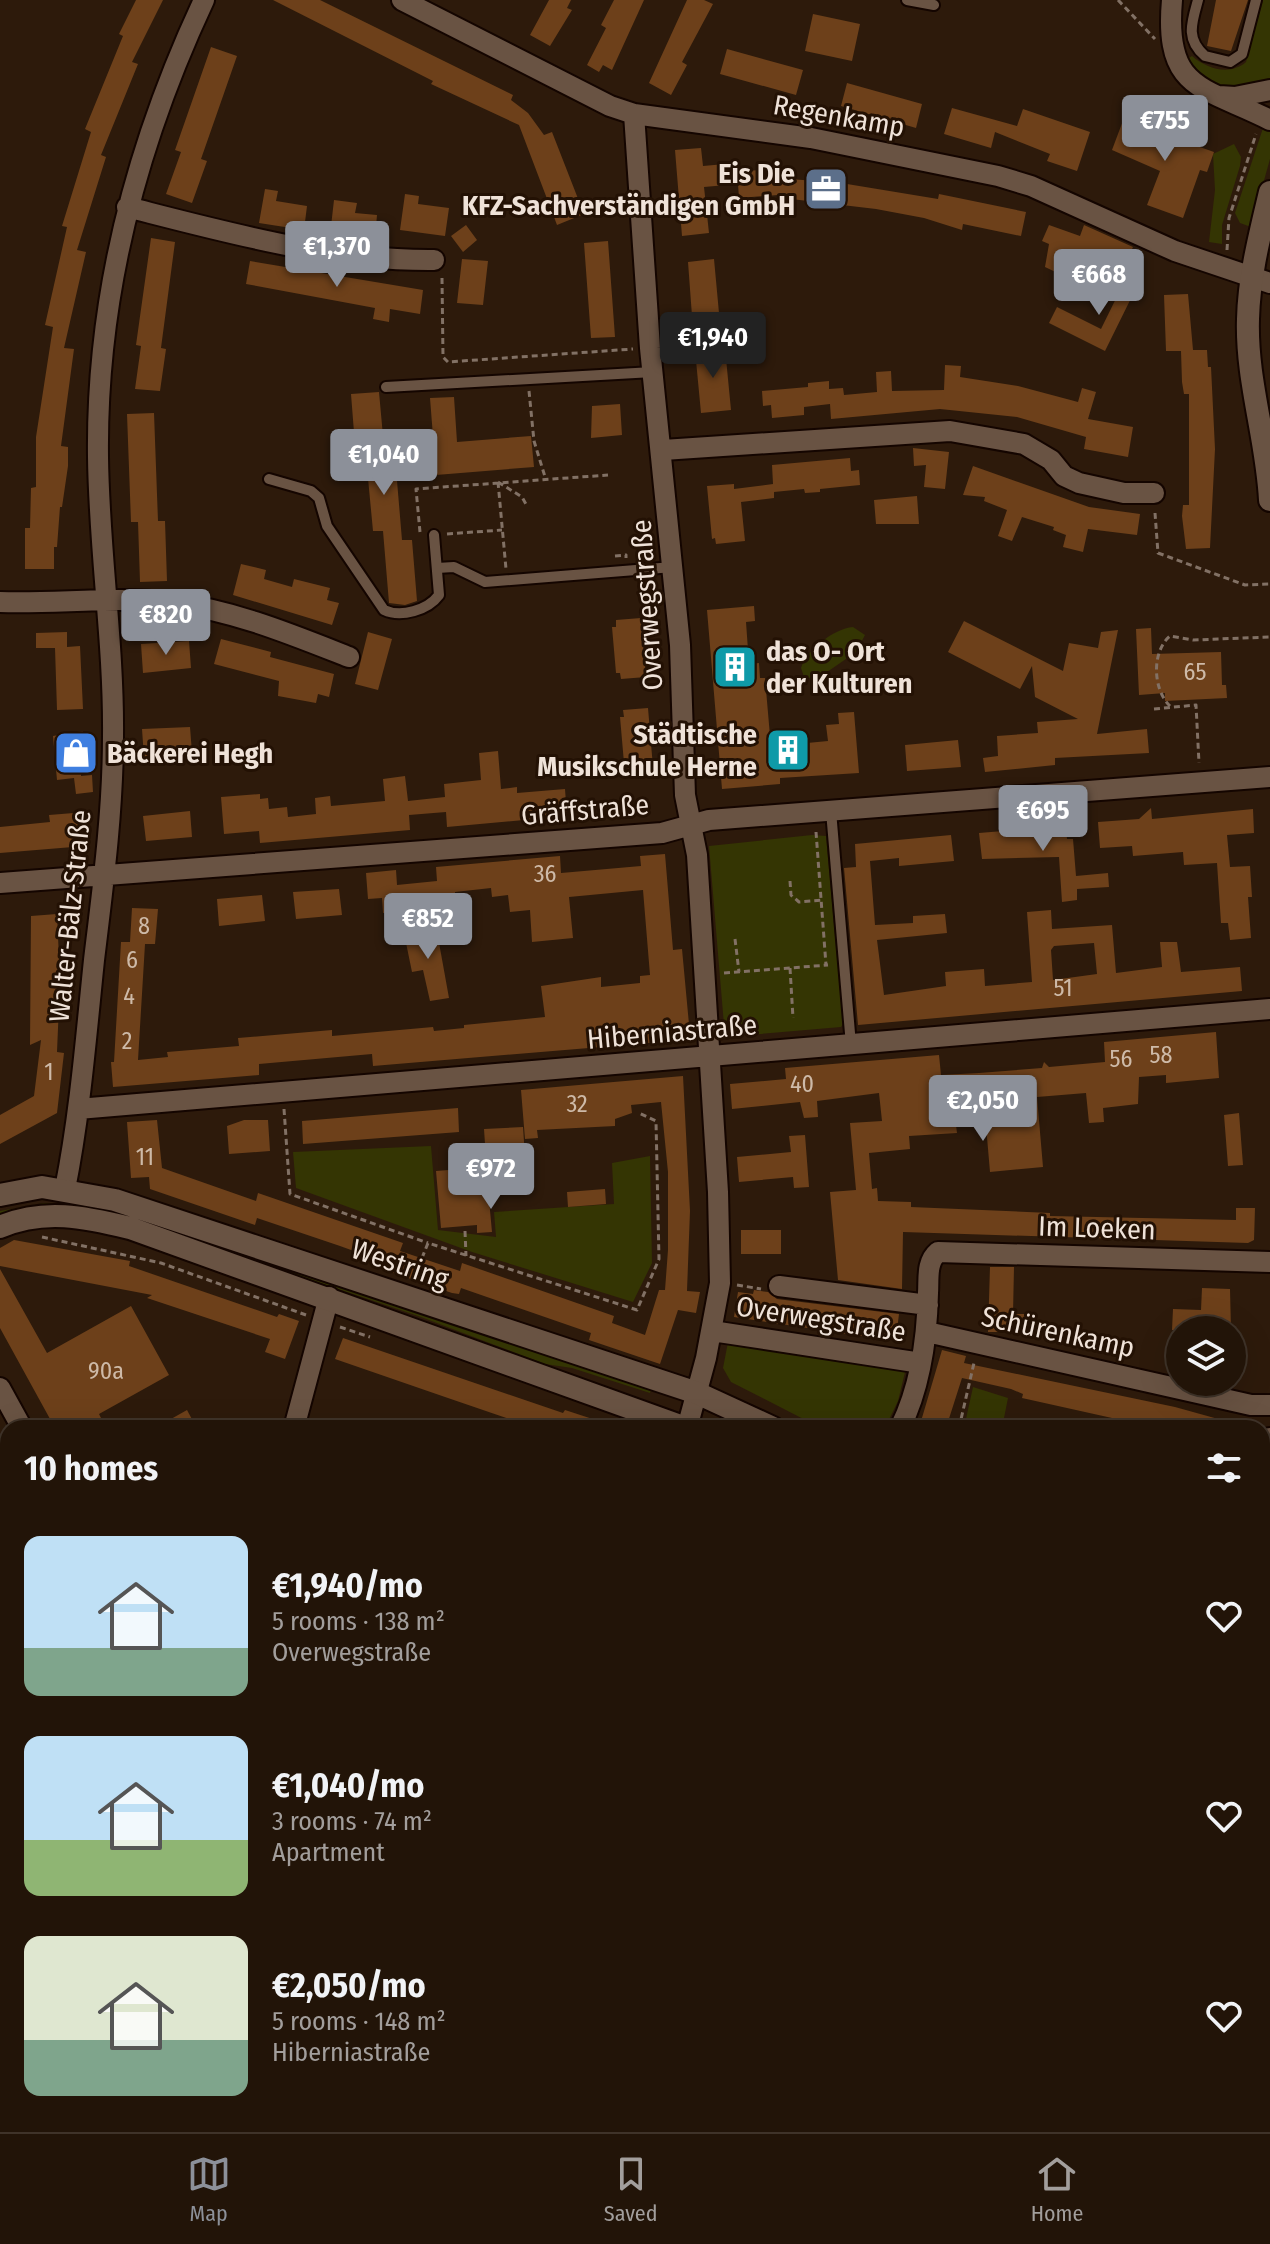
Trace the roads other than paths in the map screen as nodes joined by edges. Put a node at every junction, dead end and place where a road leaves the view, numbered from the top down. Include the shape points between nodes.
1 (204, 0) edge
2 (402, 0) edge
3 (907, 0) edge
4 (1172, 0) edge
5 (1198, 0) edge
6 (1256, 0) edge
7 (934, 5) dead end
8 (1270, 90) edge
9 (1218, 96) junction
10 (634, 114) junction
11 (1266, 118) edge
12 (1270, 192) edge
13 (127, 207) junction
14 (434, 260) road end
15 (1261, 281) edge
16 (653, 372) junction
17 (386, 387) dead end
18 (1269, 448) edge
19 (663, 450) junction
20 (269, 479) dead end
21 (1154, 493) road end
22 (1270, 500) edge
23 (434, 535) road end
24 (673, 567) junction
25 (437, 568) junction
26 (107, 600) junction
27 (0, 602) edge
28 (349, 657) dead end
29 (1270, 777) edge
30 (823, 812) junction
31 (691, 825) junction
32 (104, 873) junction
33 (0, 883) edge
34 (1270, 1009) edge
35 (851, 1045) junction
36 (710, 1057) junction
37 (78, 1109) junction
38 (65, 1189) junction
39 (0, 1195) edge
40 (0, 1227) edge
41 (1270, 1262) edge
42 (779, 1286) road end
43 (329, 1297) junction
44 (928, 1305) junction
45 (712, 1331) junction
46 (927, 1332) junction
47 (921, 1363) junction
48 (0, 1388) edge
49 (697, 1393) junction
50 (1270, 1405) edge
51 (18, 1420) edge
52 (296, 1420) edge
53 (665, 1420) edge
54 (689, 1420) edge
55 (756, 1420) edge
56 (903, 1420) edge

1 - 13 street, Walter-Bälz-Straße via 169,75
2 - 10 street, Regenkamp
3 - 7 lane
4 - 9 street via 1169,33 1178,65 1192,82
5 - 6 lane via 1192,40 1205,56 1230,62 1242,54
8 - 9 street
9 - 11 street
10 - 15 street, Regenkamp via 811,138 998,176 1175,251
10 - 16 street, Overwegstraße
12 - 15 main road
13 - 14 street via 320,252
13 - 26 street, Walter-Bälz-Straße via 106,310 99,408
15 - 18 main road via 1248,337 1256,409
16 - 17 lane
16 - 19 street, Overwegstraße
18 - 22 main road
19 - 21 street via 950,431 1024,444 1079,483
19 - 24 street, Overwegstraße
20 - 25 lane via 319,498 327,526 389,613 433,604 439,595
23 - 25 lane
24 - 25 lane via 485,582 463,569
24 - 31 street, Overwegstraße
26 - 27 street
26 - 28 street via 201,608
26 - 32 street, Walter-Bälz-Straße via 113,738
29 - 30 street, Gräffstraße
30 - 31 street, Gräffstraße
30 - 35 lane via 838,899
31 - 32 street, Gräffstraße via 662,833
31 - 36 street, Overwegstraße
32 - 33 street, Gräffstraße
32 - 37 street, Walter-Bälz-Straße
34 - 35 street, Hiberniastraße
35 - 36 street, Hiberniastraße
36 - 37 street, Hiberniastraße
36 - 45 street, Overwegstraße via 720,1283
37 - 38 street, Walter-Bälz-Straße
38 - 39 main road, Westring
38 - 49 main road, Westring via 161,1215
40 - 43 main road, Westring via 45,1215 97,1220
41 - 44 street, Im Loeken via 944,1252 935,1254 929,1266
42 - 44 street
43 - 52 street
43 - 53 main road, Westring
44 - 46 street
45 - 47 street, Overwegstraße
45 - 49 street, Overwegstraße
46 - 47 street
46 - 50 street, Schürenkamp
47 - 56 street
48 - 51 street
49 - 54 street, Overwegstraße
49 - 55 main road, Westring

